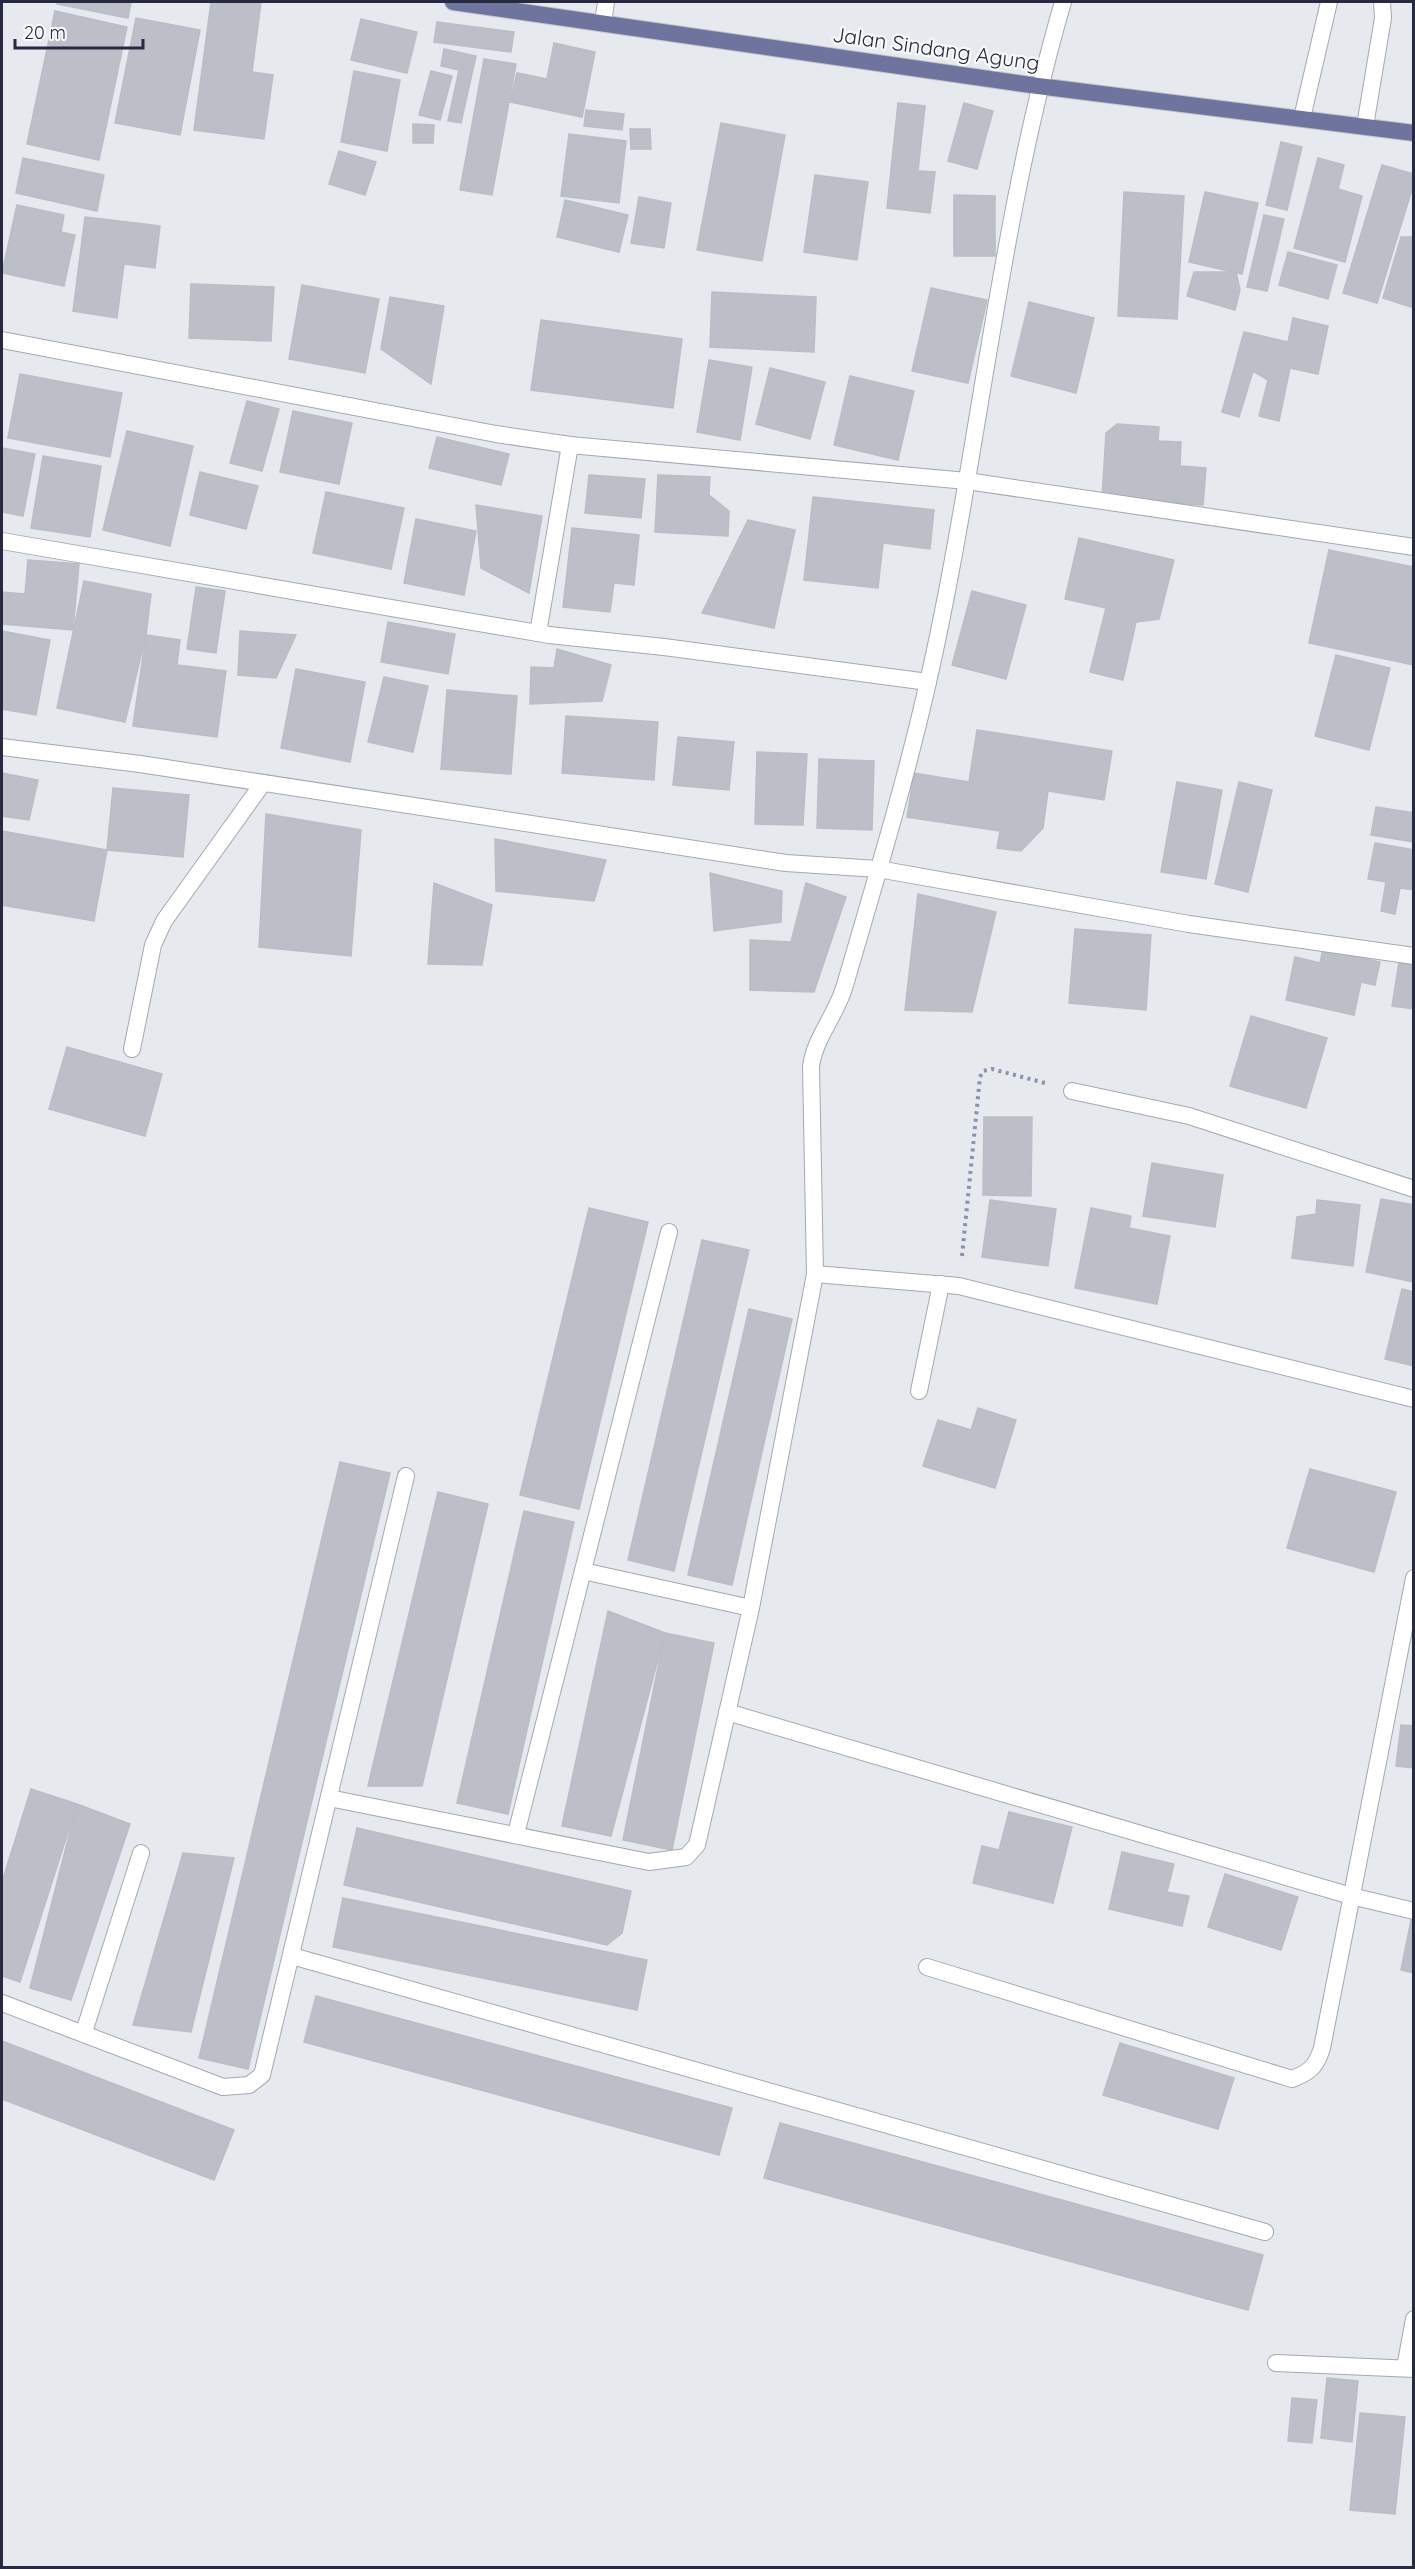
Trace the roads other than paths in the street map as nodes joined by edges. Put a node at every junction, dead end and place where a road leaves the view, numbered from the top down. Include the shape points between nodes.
1 (453, 2) edge
2 (606, 2) edge
3 (1063, 2) edge
4 (1329, 2) edge
5 (1382, 2) edge
6 (541, 8) edge
7 (603, 23) junction
8 (1038, 86) junction
9 (1302, 118) junction
10 (1365, 126) junction
11 (1413, 134) edge
12 (2, 340) edge
13 (570, 445) junction
14 (967, 481) junction
15 (2, 541) edge
16 (1413, 547) edge
17 (538, 633) junction
18 (928, 682) junction
19 (2, 747) edge
20 (263, 783) junction
21 (878, 869) junction
22 (1413, 956) edge
23 (132, 1049) dead end
24 (1072, 1091) road end
25 (1413, 1189) edge
26 (669, 1232) dead end
27 (815, 1274) junction
28 (941, 1284) junction
29 (919, 1391) dead end
30 (1413, 1400) edge
31 (406, 1476) dead end
32 (583, 1571) junction
33 (1413, 1578) edge
34 (751, 1608) junction
35 (727, 1712) junction
36 (329, 1798) junction
37 (516, 1834) junction
38 (141, 1853) dead end
39 (1351, 1896) junction
40 (1413, 1911) edge
41 (292, 1956) junction
42 (927, 1967) dead end
43 (2, 2003) edge
44 (84, 2032) junction
45 (1265, 2232) dead end
46 (1413, 2319) edge
47 (1276, 2363) dead end
48 (1409, 2368) edge

1 - 6 main road, Jalan Sindang Agung
2 - 7 street
3 - 8 street
4 - 9 street
5 - 10 street via 1383,18
6 - 7 main road, Jalan Sindang Agung
7 - 8 main road, Jalan Sindang Agung
8 - 9 main road, Jalan Sindang Agung
8 - 14 street via 997,295
9 - 10 main road, Jalan Sindang Agung
10 - 11 main road, Jalan Sindang Agung
12 - 13 street
13 - 14 street
13 - 17 street
14 - 16 street
14 - 18 street
15 - 17 street
17 - 18 street
18 - 21 street
19 - 20 street
20 - 21 street via 786,863
20 - 23 street via 164,921 153,945
21 - 22 street via 1189,924
21 - 27 street via 844,990 813,1050
24 - 25 street via 1189,1116
26 - 32 street
27 - 28 street
27 - 34 street
28 - 29 street
28 - 30 street
31 - 36 street
32 - 34 street
32 - 37 street
33 - 39 street
34 - 35 street
35 - 37 street via 697,1845 686,1857 649,1862
35 - 39 street
36 - 37 street
36 - 41 street
38 - 44 street
39 - 40 street
39 - 42 street via 1318,2063 1311,2071 1292,2079
41 - 44 street via 262,2076 249,2085 223,2087
41 - 45 street
43 - 44 street
46 - 48 street
47 - 48 street

